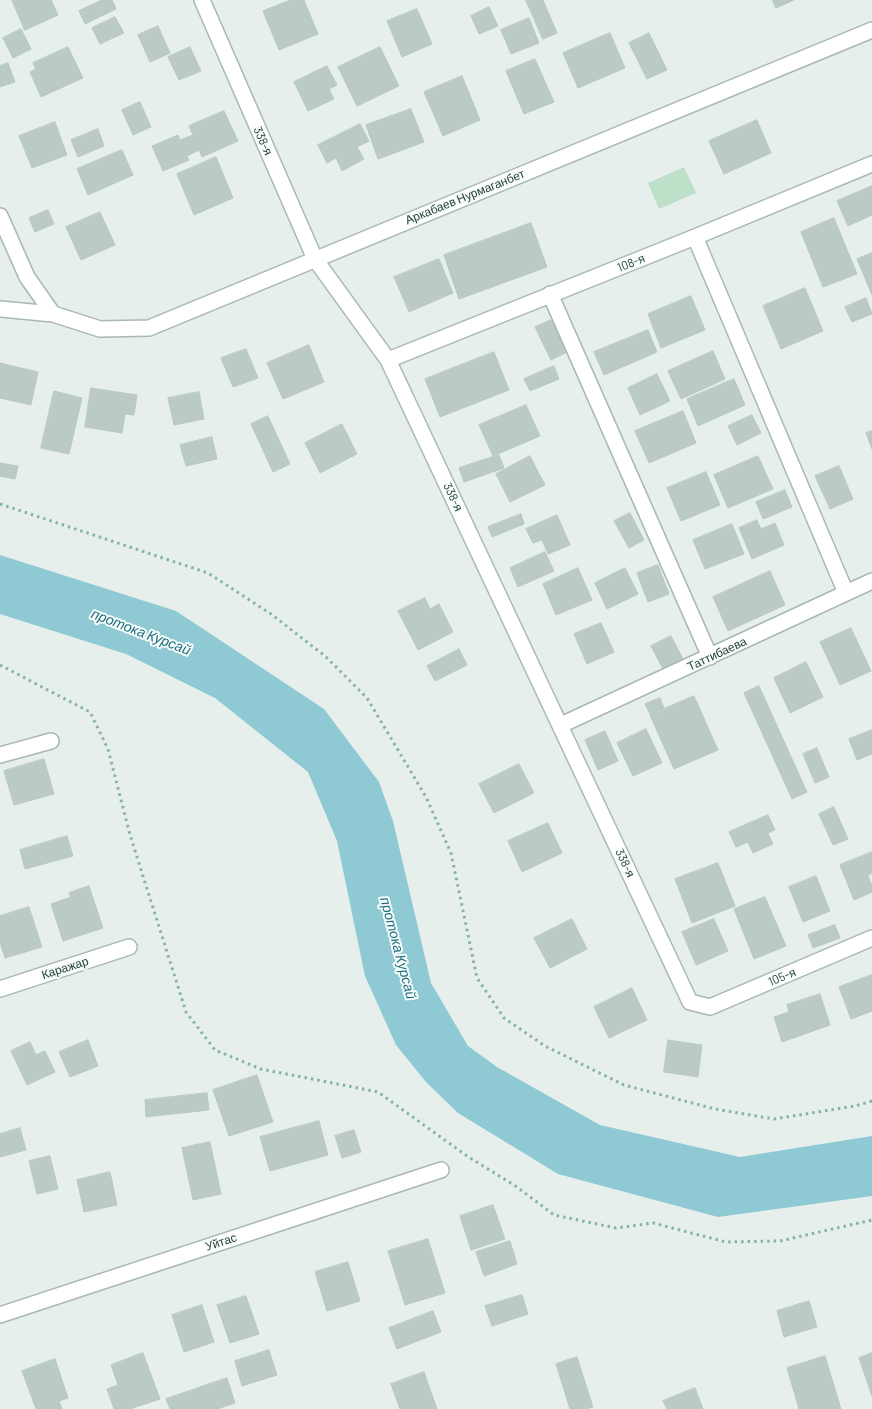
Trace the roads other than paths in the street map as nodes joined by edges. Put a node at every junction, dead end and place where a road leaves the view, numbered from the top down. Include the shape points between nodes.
1 (202, 0) edge
2 (872, 30) edge
3 (872, 164) edge
4 (0, 216) edge
5 (695, 237) junction
6 (315, 259) junction
7 (550, 294) junction
8 (0, 309) edge
9 (53, 314) junction
10 (388, 360) junction
11 (872, 581) edge
12 (846, 593) junction
13 (710, 657) junction
14 (560, 725) junction
15 (51, 741) dead end
16 (0, 755) edge
17 (872, 938) edge
18 (129, 948) dead end
19 (0, 989) edge
20 (690, 1002) joint
21 (441, 1170) dead end
22 (0, 1315) edge

1 - 6 street, 338-я
2 - 6 street, Аркабаев Нурмаганбет
3 - 5 street, 108-я
4 - 9 street via 27,277
5 - 7 street, 108-я
5 - 12 street
6 - 9 street, Аркабаев Нурмаганбет via 149,328 100,329
6 - 10 street, 338-я
7 - 10 street, 108-я
7 - 13 street
8 - 9 street, Аркабаев Нурмаганбет
10 - 14 street, 338-я
11 - 12 street, Таттибаева
12 - 13 street, Таттибаева
13 - 14 street, Таттибаева
14 - 20 street, 338-я
15 - 16 street
17 - 20 street, 105-я via 710,1007
18 - 19 street, Каражар
21 - 22 street, Уйтас

